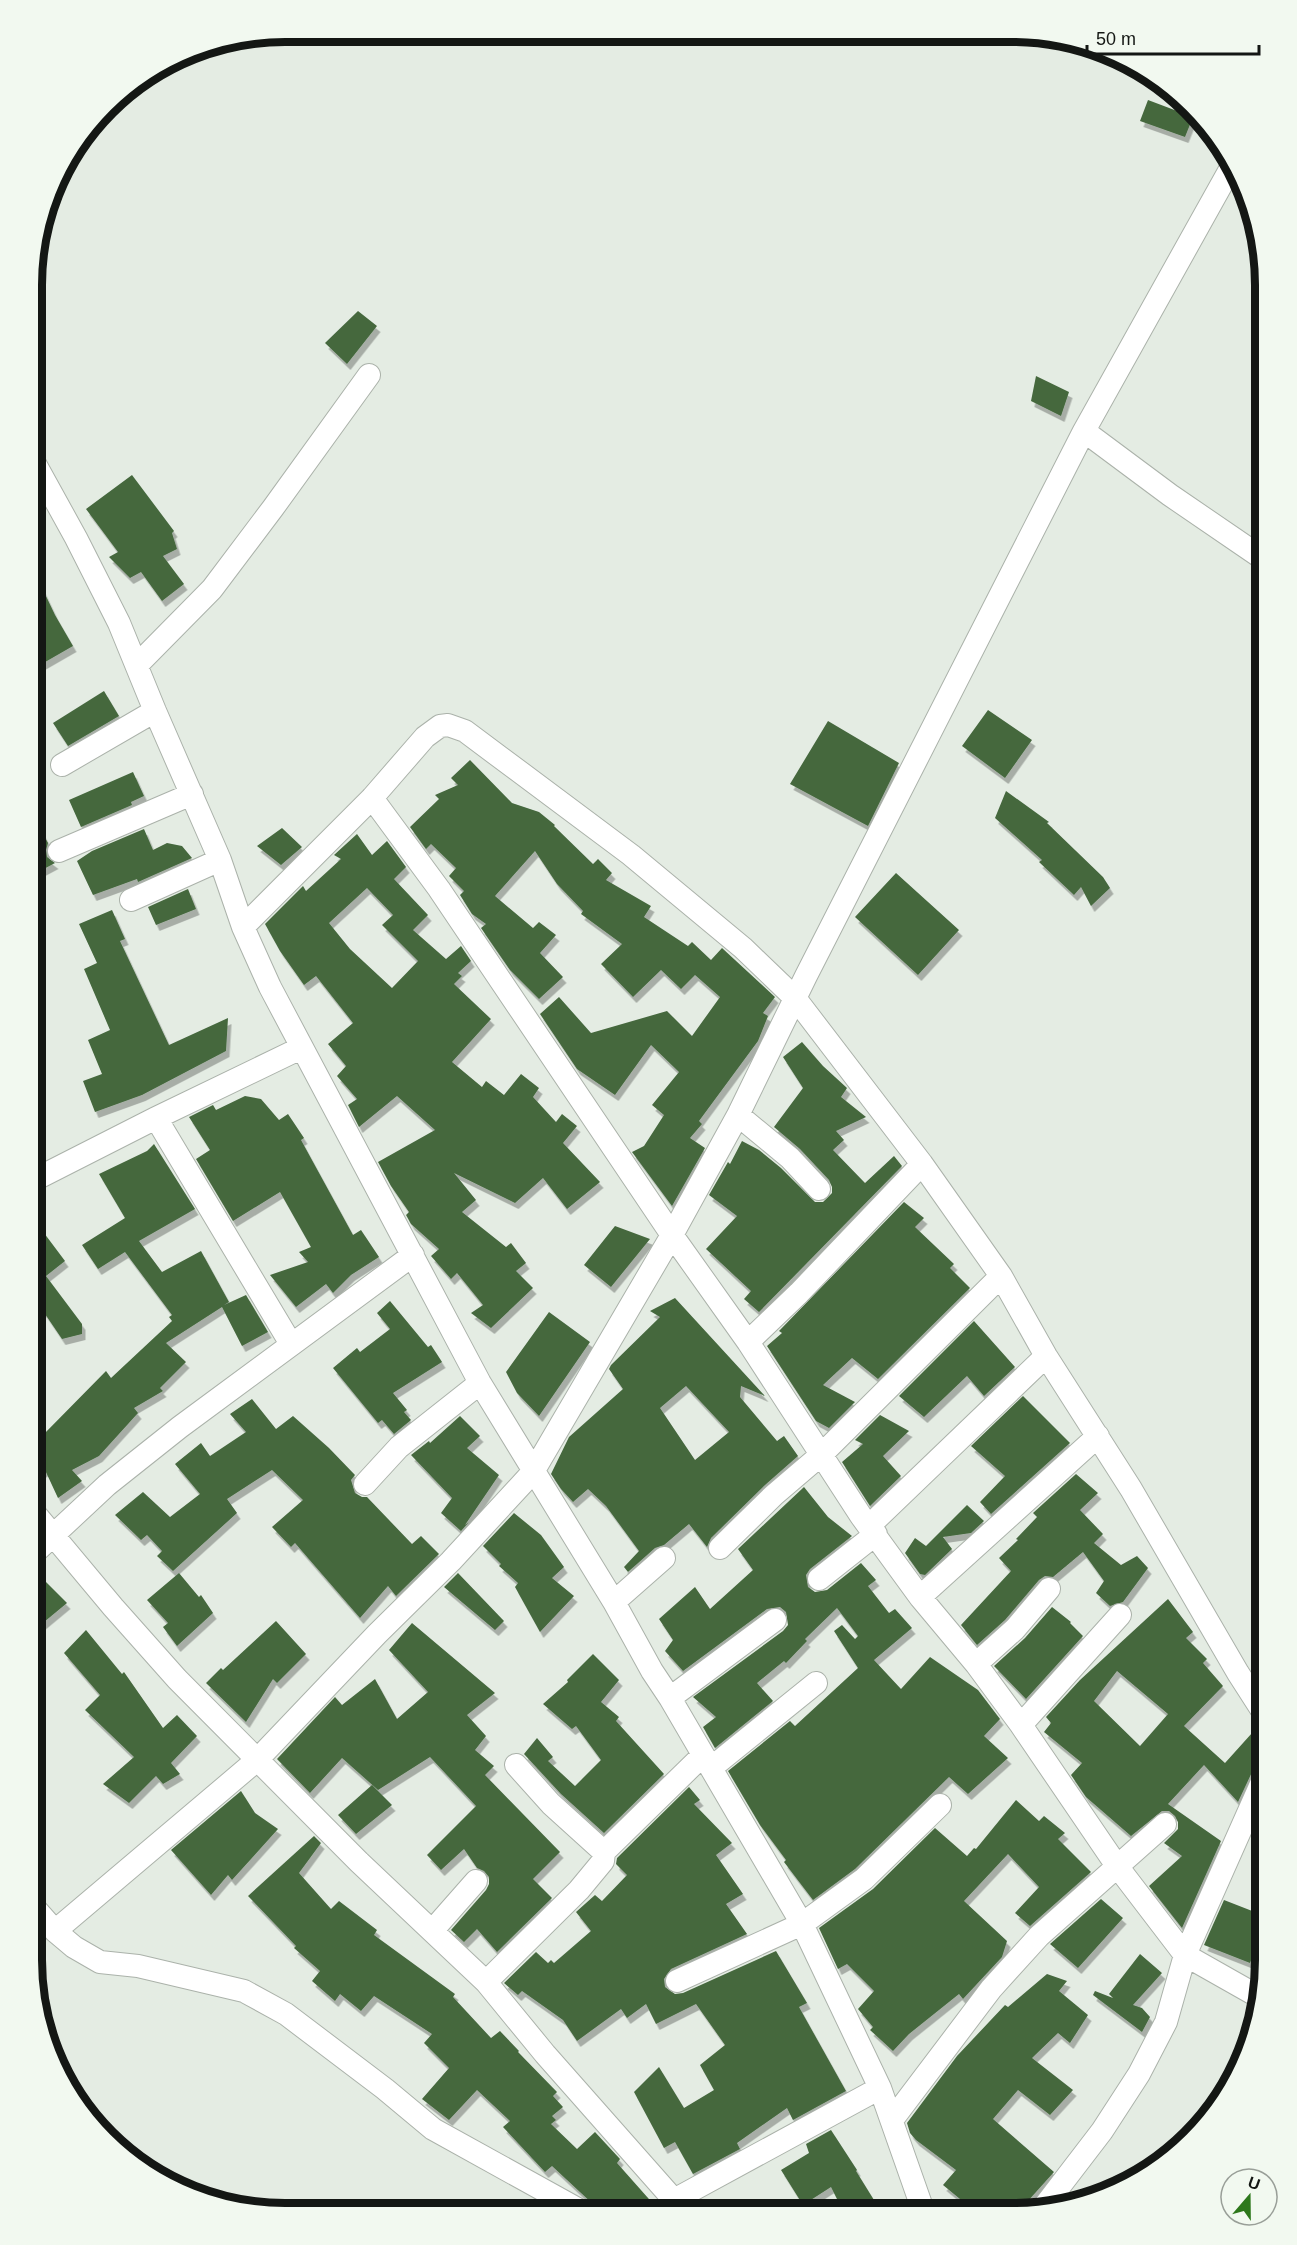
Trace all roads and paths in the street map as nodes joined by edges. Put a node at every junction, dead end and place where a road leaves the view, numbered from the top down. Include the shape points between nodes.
1 (1228, 173) edge
2 (369, 375) dead end
3 (1084, 431) junction
4 (42, 477) edge
5 (1255, 553) edge
6 (137, 665) junction
7 (155, 711) junction
8 (62, 765) dead end
9 (192, 794) junction
10 (372, 798) junction
11 (59, 851) dead end
12 (220, 860) junction
13 (131, 900) dead end
14 (243, 927) junction
15 (795, 998) junction
16 (302, 1048) junction
17 (738, 1115) junction
18 (156, 1118) junction
19 (922, 1164) junction
20 (42, 1176) edge
21 (819, 1189) dead end
22 (672, 1234) junction
23 (413, 1256) junction
24 (1001, 1276) junction
25 (748, 1342) junction
26 (291, 1344) junction
27 (1046, 1356) junction
28 (480, 1383) junction
29 (1098, 1436) junction
30 (822, 1454) junction
31 (533, 1472) junction
32 (365, 1484) dead end
33 (42, 1522) edge
34 (873, 1530) junction
35 (52, 1534) junction
36 (42, 1544) edge
37 (720, 1548) dead end
38 (664, 1558) dead end
39 (819, 1579) dead end
40 (1049, 1589) dead end
41 (920, 1597) junction
42 (614, 1602) junction
43 (1120, 1615) dead end
44 (776, 1620) dead end
45 (976, 1664) junction
46 (816, 1683) dead end
47 (670, 1698) junction
48 (1255, 1699) edge
49 (1021, 1725) junction
50 (257, 1760) junction
51 (707, 1762) junction
52 (516, 1765) dead end
53 (1255, 1797) edge
54 (940, 1805) dead end
55 (1165, 1824) dead end
56 (604, 1852) junction
57 (1117, 1866) junction
58 (476, 1881) dead end
59 (42, 1916) edge
60 (802, 1924) junction
61 (55, 1931) junction
62 (432, 1931) junction
63 (1185, 1954) junction
64 (677, 1981) dead end
65 (486, 1982) junction
66 (1253, 1993) edge
67 (880, 2088) junction
68 (892, 2120) junction
69 (1048, 2200) edge
70 (567, 2203) edge
71 (669, 2203) edge
72 (676, 2203) edge
73 (921, 2203) edge

1 - 3 street
2 - 6 street via 212,589
3 - 5 street
3 - 15 street
4 - 6 street
6 - 7 street
7 - 8 street
7 - 9 street
9 - 11 street
9 - 12 street
10 - 14 street
10 - 15 street via 406,756 434,730 448,725 465,731 631,855 743,948
10 - 22 street via 497,974
12 - 13 street
12 - 14 street
14 - 16 street
15 - 17 street
15 - 19 street
16 - 18 street
16 - 23 street
17 - 21 street via 790,1158
17 - 22 street
18 - 20 street
18 - 26 street
19 - 24 street
19 - 25 street
22 - 25 street
22 - 31 street
23 - 26 street
23 - 28 street
24 - 27 street
24 - 30 street
25 - 30 street
26 - 35 street via 135,1464
27 - 29 street
27 - 34 street
28 - 31 street
28 - 32 street via 399,1448
29 - 41 street
29 - 48 street
30 - 34 street
30 - 37 street
31 - 42 street
31 - 50 street
33 - 35 street
34 - 39 street
34 - 41 street
35 - 36 street
35 - 50 street via 163,1663
38 - 42 street
40 - 45 street via 1015,1629
41 - 45 street
42 - 47 street
43 - 49 street
44 - 47 street
45 - 49 street
46 - 51 street
47 - 51 street
49 - 57 street
50 - 61 street
50 - 62 street
51 - 56 street
51 - 60 street
52 - 56 street via 550,1804
53 - 63 street
54 - 60 street via 864,1879
55 - 57 street
56 - 65 street via 603,1861 579,1890
57 - 63 street
57 - 68 street via 1039,1936 991,1989
58 - 62 street
59 - 61 street
60 - 64 street
60 - 67 street
61 - 70 street via 100,1962 138,1966 244,1991 286,2014 433,2129
62 - 65 street
63 - 66 street
63 - 69 street via 1166,2022 1139,2074 1102,2131
65 - 71 street
67 - 68 street
67 - 72 street
68 - 73 street

